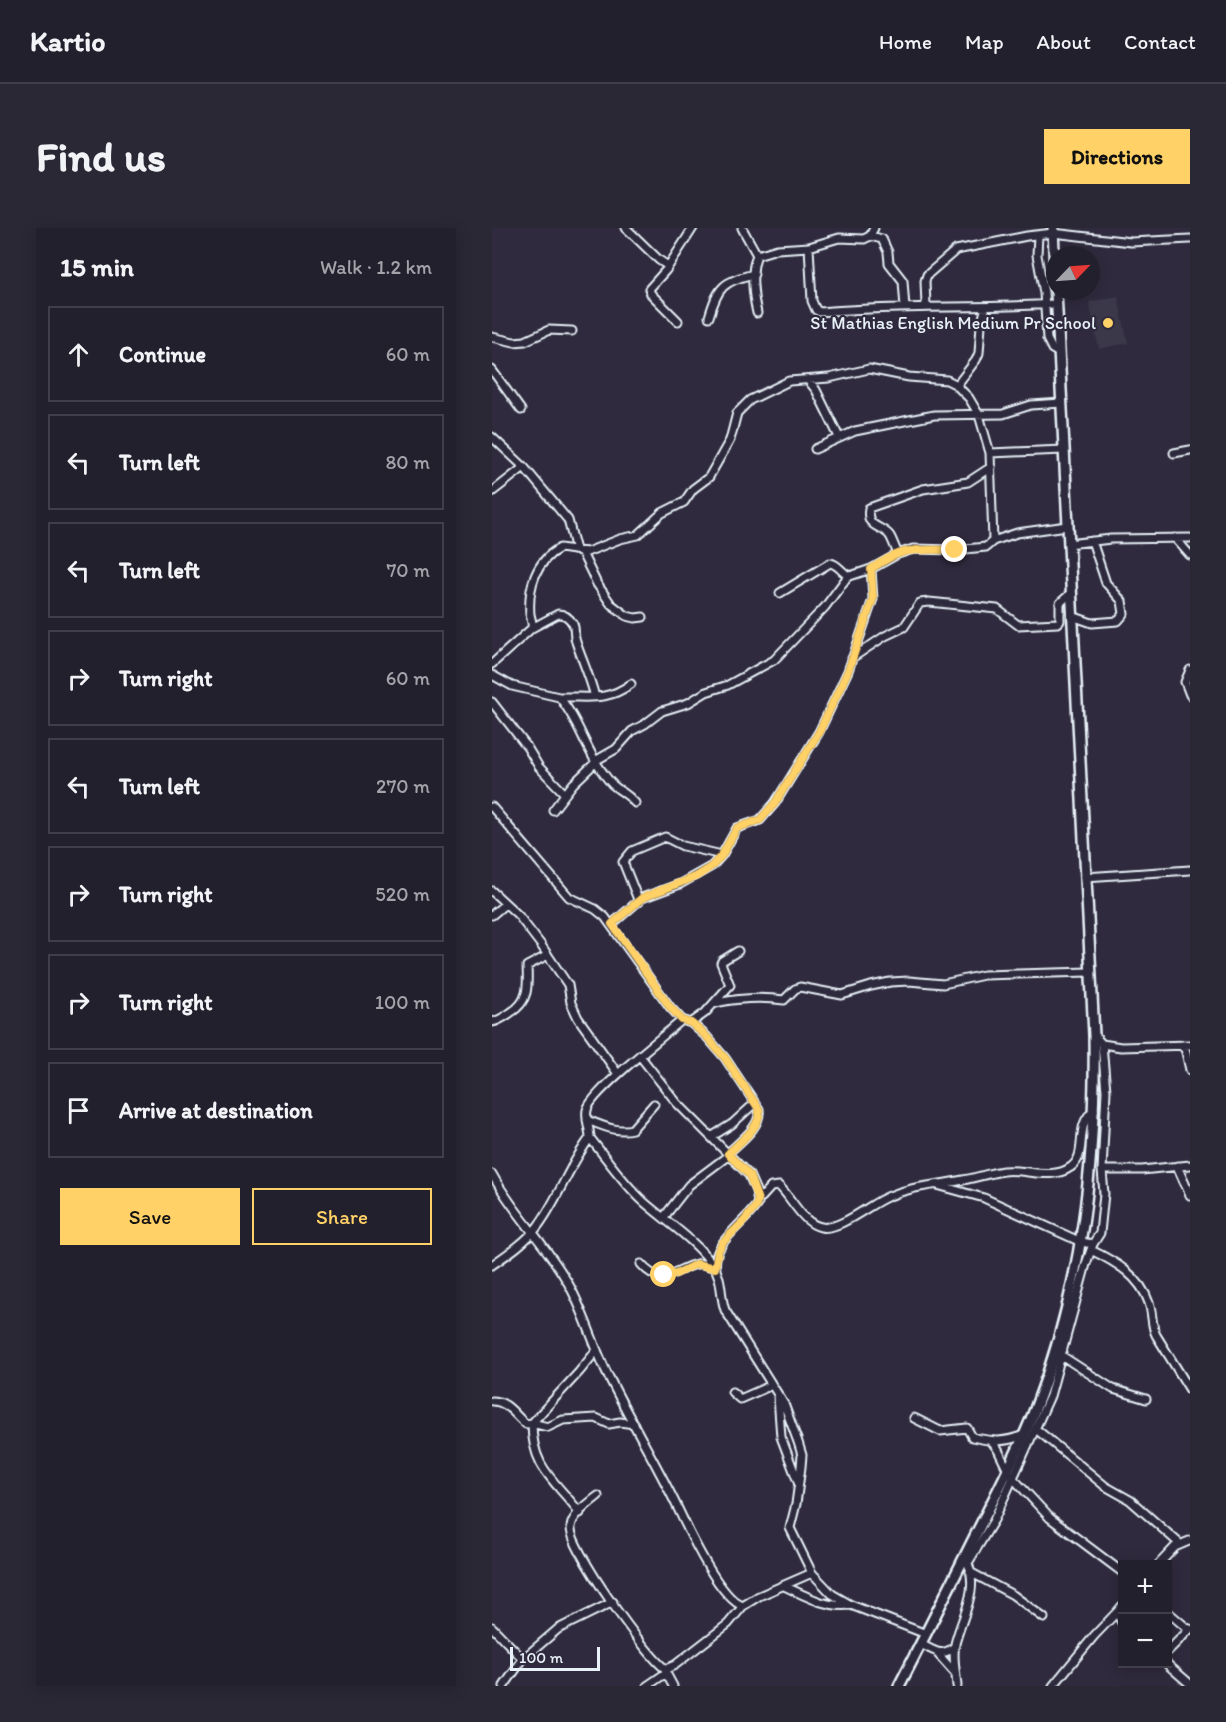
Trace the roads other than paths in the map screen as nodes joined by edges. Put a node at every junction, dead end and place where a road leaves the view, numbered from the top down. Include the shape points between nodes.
1 (626, 228) edge
2 (693, 228) edge
3 (742, 228) edge
4 (874, 228) edge
5 (1053, 230) edge
6 (1038, 235) junction
7 (870, 236) junction
8 (1190, 239) edge
9 (1054, 246) edge
10 (809, 247) junction
11 (757, 255) junction
12 (668, 266) junction
13 (754, 274) junction
14 (1056, 300) edge
15 (1045, 304) junction
16 (1056, 304) junction
17 (926, 306) junction
18 (905, 308) junction
19 (986, 308) junction
20 (757, 313) dead end
21 (709, 317) dead end
22 (678, 321) dead end
23 (572, 331) dead end
24 (492, 337) edge
25 (1059, 353) junction
26 (492, 370) edge
27 (808, 380) junction
28 (957, 385) junction
29 (1062, 403) junction
30 (521, 410) dead end
31 (979, 415) junction
32 (492, 437) edge
33 (839, 437) junction
34 (815, 449) dead end
35 (1064, 450) junction
36 (1190, 450) edge
37 (990, 453) junction
38 (1174, 453) dead end
39 (524, 467) junction
40 (991, 467) junction
41 (492, 492) edge
42 (1067, 526) junction
43 (571, 537) junction
44 (1175, 538) junction
45 (1190, 538) edge
46 (993, 540) junction
47 (1092, 541) junction
48 (1068, 544) junction
49 (560, 548) junction
50 (579, 551) junction
51 (897, 554) junction
52 (1190, 555) edge
53 (871, 569) junction
54 (848, 576) junction
55 (780, 593) dead end
56 (1070, 594) junction
57 (1072, 616) junction
58 (643, 617) dead end
59 (532, 628) junction
60 (852, 657) junction
61 (492, 664) edge
62 (1190, 670) edge
63 (492, 675) edge
64 (631, 684) dead end
65 (1190, 695) edge
66 (559, 697) junction
67 (595, 697) junction
68 (492, 702) edge
69 (595, 761) junction
70 (565, 794) junction
71 (634, 803) dead end
72 (492, 807) edge
73 (553, 810) dead end
74 (722, 855) junction
75 (1190, 870) edge
76 (1085, 877) junction
77 (492, 891) edge
78 (639, 902) junction
79 (505, 904) junction
80 (492, 915) edge
81 (612, 924) junction
82 (738, 951) dead end
83 (548, 955) junction
84 (1089, 972) junction
85 (713, 1004) junction
86 (682, 1020) junction
87 (492, 1022) edge
88 (691, 1023) junction
89 (1094, 1035) junction
90 (1102, 1044) junction
91 (1186, 1045) edge
92 (640, 1056) junction
93 (1190, 1070) edge
94 (618, 1074) junction
95 (755, 1103) junction
96 (654, 1104) dead end
97 (1094, 1110) junction
98 (587, 1120) junction
99 (711, 1137) junction
100 (590, 1138) junction
101 (728, 1154) junction
102 (1103, 1154) junction
103 (1177, 1166) junction
104 (1190, 1166) edge
105 (1119, 1169) junction
106 (1102, 1170) junction
107 (492, 1174) edge
108 (935, 1184) junction
109 (757, 1194) junction
110 (1190, 1196) edge
111 (664, 1217) junction
112 (533, 1232) junction
113 (1081, 1242) junction
114 (1092, 1247) junction
115 (492, 1264) edge
116 (641, 1264) dead end
117 (715, 1268) junction
118 (597, 1350) junction
119 (1062, 1356) junction
120 (772, 1385) junction
121 (1190, 1390) edge
122 (732, 1392) dead end
123 (777, 1392) junction
124 (1146, 1399) dead end
125 (492, 1401) edge
126 (915, 1418) dead end
127 (531, 1424) junction
128 (634, 1424) junction
129 (1036, 1429) junction
130 (1024, 1435) junction
131 (992, 1442) junction
132 (1010, 1475) junction
133 (798, 1483) junction
134 (598, 1496) dead end
135 (580, 1513) junction
136 (1189, 1541) edge
137 (1180, 1544) junction
138 (966, 1560) junction
139 (1163, 1560) edge
140 (1118, 1569) edge
141 (970, 1572) junction
142 (812, 1573) junction
143 (784, 1586) junction
144 (613, 1602) junction
145 (851, 1605) junction
146 (743, 1606) junction
147 (1117, 1612) edge
148 (1170, 1614) edge
149 (1044, 1618) dead end
150 (492, 1627) edge
151 (1190, 1630) edge
152 (926, 1634) junction
153 (921, 1644) junction
154 (955, 1646) junction
155 (1172, 1646) edge
156 (938, 1654) junction
157 (523, 1659) junction
158 (1172, 1668) edge
159 (666, 1671) junction
160 (956, 1674) junction
161 (1190, 1684) edge
162 (504, 1686) edge
163 (647, 1686) edge
164 (673, 1686) edge
165 (899, 1686) edge
166 (957, 1686) edge
167 (1053, 1686) edge

1 - 12 street
2 - 12 street
3 - 11 street
4 - 7 street
5 - 6 street
5 - 8 street via 1131,242
5 - 9 main road
6 - 15 street via 1037,255
6 - 17 street via 953,252 929,272
7 - 10 street via 839,238
7 - 18 street via 886,244 889,263 903,280
10 - 11 street
10 - 18 street via 816,310
11 - 13 street
12 - 22 street via 649,289
13 - 20 street
13 - 21 street via 724,286
14 - 16 main road
15 - 16 street
15 - 19 street
15 - 25 street via 1047,339
16 - 25 main road
17 - 18 street
17 - 19 street
19 - 28 street via 979,353
23 - 24 street via 549,330 514,342
25 - 29 main road
26 - 30 street
27 - 28 street via 873,369 947,380
27 - 33 street
27 - 50 street via 778,385 744,404 712,471 684,502 662,513 638,535
28 - 31 street
29 - 31 street via 1041,403 1009,413
29 - 35 main road
31 - 33 street via 934,415
31 - 37 street
32 - 39 street
33 - 34 street
35 - 37 street
35 - 42 main road
36 - 38 street
37 - 40 street
39 - 41 street
39 - 43 street via 568,520
40 - 46 street
40 - 51 street via 968,482 923,489 869,508 869,518 875,527 888,534
42 - 46 street
42 - 48 main road
43 - 49 street
43 - 50 street
44 - 45 street
44 - 47 street
44 - 52 street
46 - 51 street via 986,547 913,549
47 - 48 street
47 - 57 street via 1106,583 1122,601 1124,614 1115,621 1092,623
48 - 56 main road
49 - 50 street
49 - 59 street via 533,577
50 - 58 street via 611,604 627,616
51 - 53 street
53 - 54 street
53 - 60 street via 873,599
54 - 55 street via 830,563
54 - 69 street via 825,607 774,660 728,685 662,711 632,731 614,752
56 - 57 main road
56 - 60 street via 1060,603 1060,621 1046,625 1018,625 997,609 921,603 901,629
57 - 76 main road
59 - 61 street
59 - 67 street via 558,614 570,619
60 - 74 street via 819,732 775,803 760,820 737,828
62 - 65 street via 1185,682
63 - 66 street via 512,686
64 - 67 street via 617,693
66 - 67 street
66 - 69 street via 576,721
68 - 70 street via 539,767
69 - 70 street
69 - 71 street via 611,783
70 - 73 street
72 - 81 street via 569,897 601,912
74 - 78 street via 697,876
74 - 78 street via 683,846 665,837 632,851 623,862
75 - 76 street
76 - 84 main road
77 - 79 street
78 - 81 street
79 - 80 street
79 - 83 street via 531,930
81 - 86 street
82 - 85 street via 722,961 730,985
83 - 87 street via 527,966 524,1001
83 - 94 street via 568,985 578,1018
84 - 85 street via 984,975 943,984 890,982 842,995 800,987 783,1000 764,998
84 - 89 main road
85 - 88 street
86 - 88 street
86 - 92 street
88 - 95 street via 725,1058
89 - 90 street
89 - 97 main road
90 - 91 street
90 - 102 street via 1106,1113
91 - 93 street
92 - 94 street
92 - 99 street
94 - 98 street via 588,1107
95 - 99 street
95 - 101 street via 760,1114 755,1126
96 - 98 street via 632,1129 613,1129
97 - 108 street via 1084,1120 1076,1161 1064,1170 1005,1171
97 - 113 main road
98 - 100 street
99 - 101 street
100 - 111 street via 626,1184
100 - 112 street
101 - 109 street via 749,1175
101 - 111 street via 689,1185
102 - 105 street
102 - 106 street
103 - 104 street
103 - 105 street
103 - 110 street
105 - 106 street
106 - 114 street via 1100,1233
107 - 112 street
108 - 109 street via 891,1195 827,1227 806,1219 779,1186 771,1187 762,1197
108 - 113 street via 984,1198
109 - 117 street via 756,1206 723,1242
111 - 117 street
112 - 115 street
112 - 118 street via 569,1285
113 - 114 street
113 - 130 main road via 1059,1338
114 - 119 street
114 - 121 street via 1132,1275 1143,1290 1152,1312 1153,1328
116 - 117 street via 648,1272 664,1275 696,1264
117 - 120 street via 725,1310
118 - 127 street
118 - 128 street
119 - 124 street via 1113,1389
119 - 129 street
120 - 122 street via 740,1399
120 - 123 street
123 - 133 street via 781,1437
123 - 133 street via 802,1455
125 - 127 street via 498,1401
126 - 131 street via 939,1431 967,1428 972,1437
127 - 128 street via 548,1427 563,1420 596,1418 609,1424
127 - 135 street via 535,1454 555,1486
128 - 146 street via 700,1554 732,1598
129 - 132 street
129 - 137 street via 1101,1482 1130,1500
130 - 131 street
130 - 132 main road
131 - 132 street
132 - 138 main road
132 - 140 street via 1050,1518
133 - 142 street via 790,1528
134 - 135 street
135 - 144 street via 572,1523 571,1533
136 - 137 street
137 - 139 street
138 - 141 street
138 - 152 main road
141 - 149 street via 1013,1594
141 - 154 street via 969,1605
142 - 143 street
142 - 145 street via 832,1594
143 - 145 street via 825,1604
143 - 146 street
144 - 157 street via 558,1629
144 - 159 street
145 - 152 street
146 - 159 street via 733,1619
147 - 167 street
148 - 151 street
150 - 157 street
151 - 155 street
152 - 153 main road
153 - 156 street
153 - 165 main road
154 - 156 street
154 - 160 street
156 - 160 street
157 - 162 street
158 - 161 street
159 - 163 street
159 - 164 street
160 - 166 street

